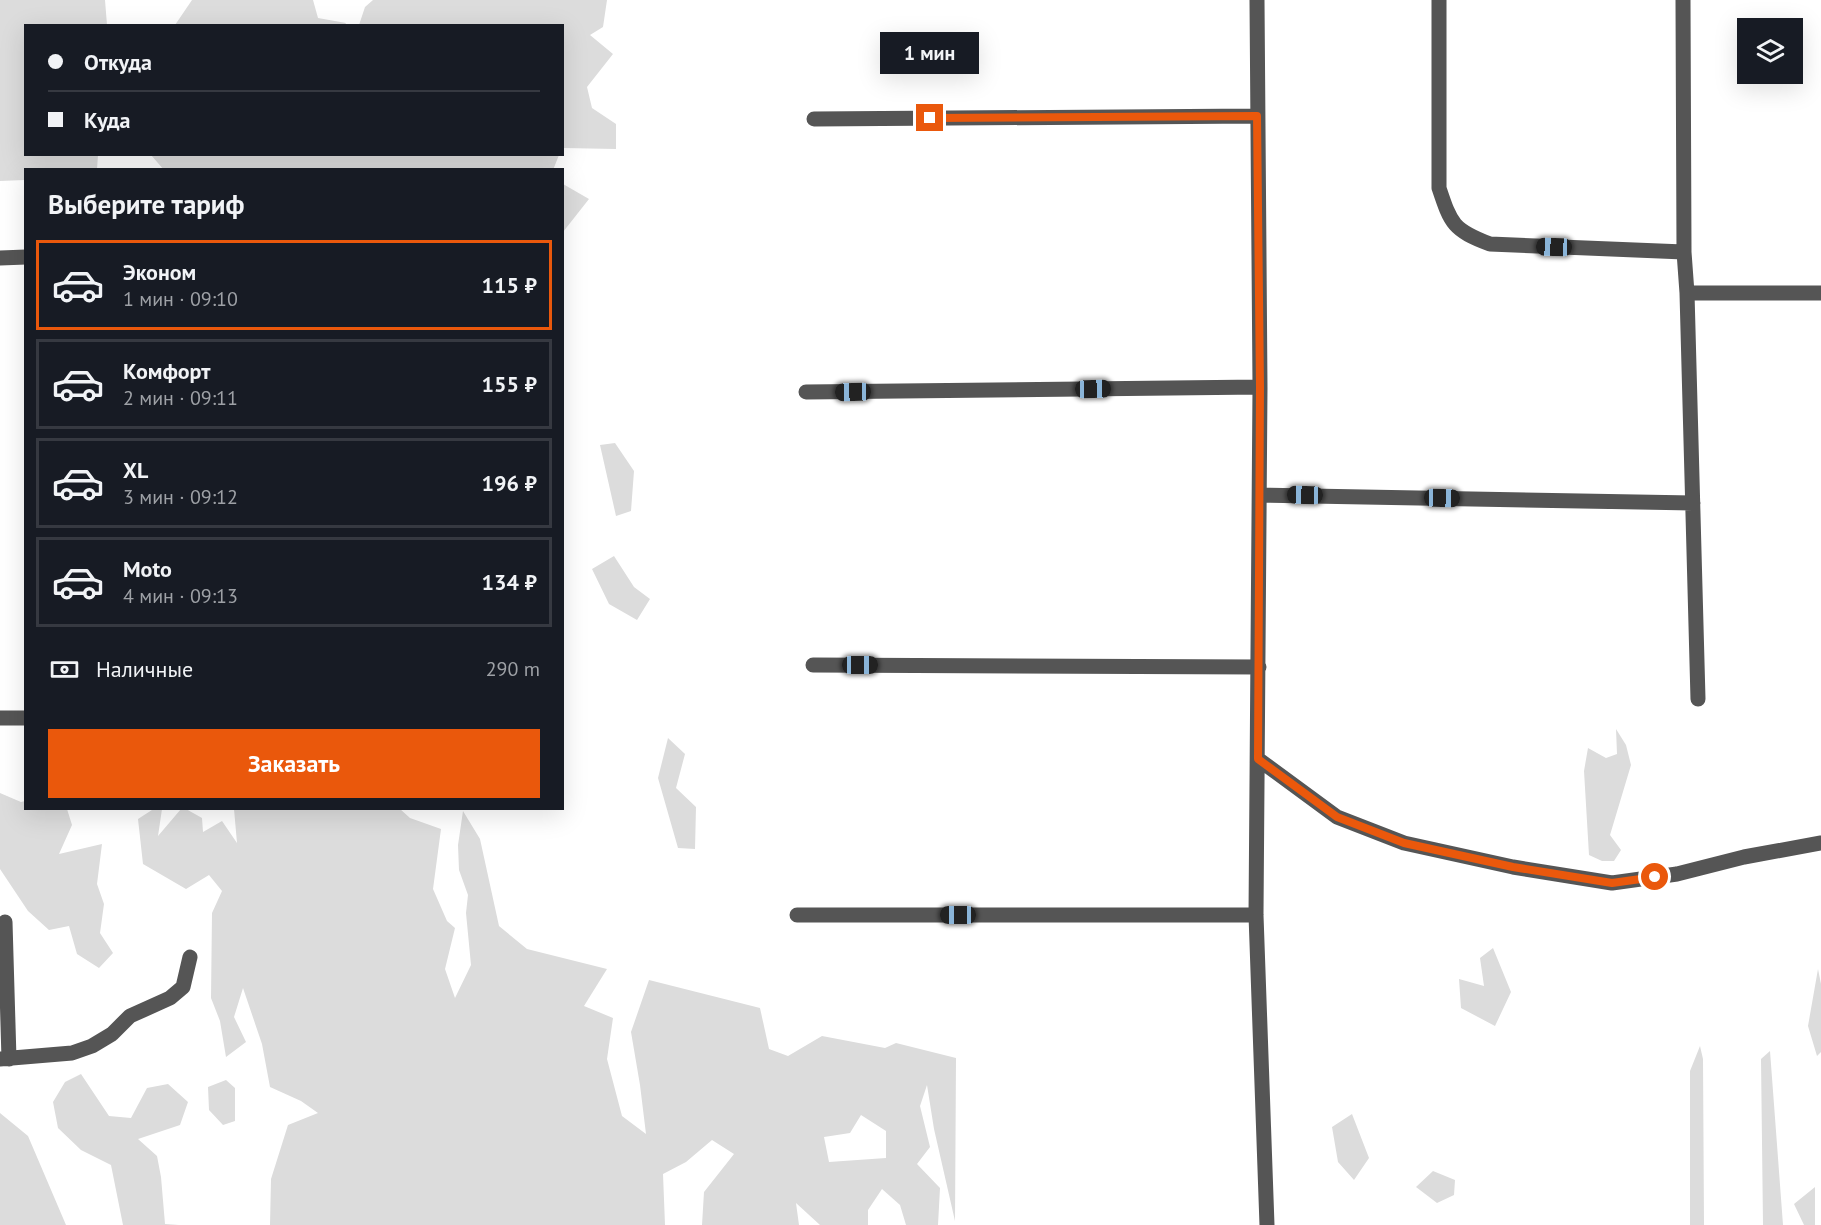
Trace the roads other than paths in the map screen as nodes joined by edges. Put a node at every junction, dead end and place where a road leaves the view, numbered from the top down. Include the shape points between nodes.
1 (1257, 0) edge
2 (1439, 0) edge
3 (1683, 0) edge
4 (1257, 116) junction
5 (814, 119) dead end
6 (1684, 252) junction
7 (24, 257) edge
8 (0, 258) edge
9 (1687, 293) junction
10 (1821, 293) edge
11 (1260, 387) junction
12 (806, 392) dead end
13 (1260, 495) junction
14 (1693, 503) junction
15 (813, 665) dead end
16 (1259, 667) junction
17 (1698, 699) dead end
18 (0, 718) edge
19 (24, 718) edge
20 (1258, 759) junction
21 (1821, 843) edge
22 (797, 915) dead end
23 (1256, 915) junction
24 (5, 922) dead end
25 (190, 957) dead end
26 (4, 1059) edge
27 (1267, 1225) edge

1 - 4 lane
2 - 6 lane via 1438,188 1449,216 1465,235 1490,244
3 - 6 lane
4 - 5 lane
4 - 11 lane
6 - 9 lane
7 - 8 lane
9 - 10 lane
9 - 14 lane
11 - 12 lane
11 - 13 lane
13 - 14 lane
13 - 16 lane
14 - 17 lane
15 - 16 lane
16 - 20 lane
18 - 19 lane
20 - 21 lane via 1337,817 1404,843 1612,883 1677,874
20 - 23 lane
22 - 23 lane
23 - 27 lane
24 - 26 lane
25 - 26 lane via 183,987 170,998 130,1016 92,1046 72,1053

